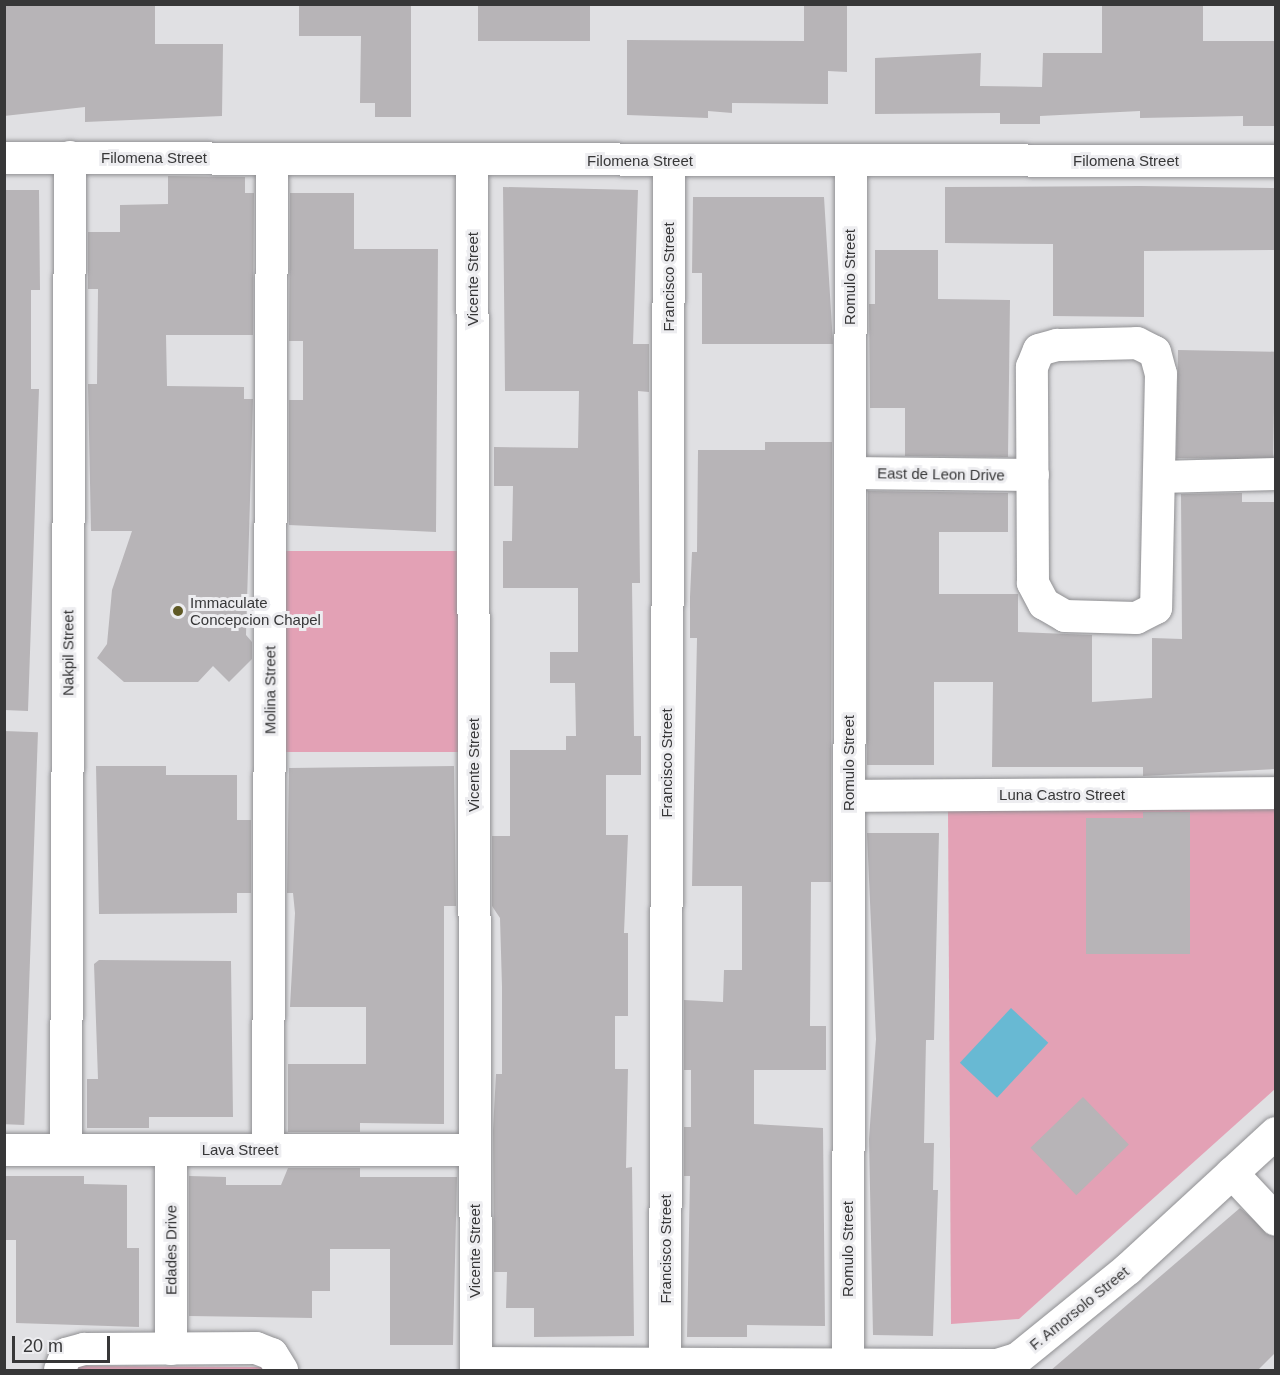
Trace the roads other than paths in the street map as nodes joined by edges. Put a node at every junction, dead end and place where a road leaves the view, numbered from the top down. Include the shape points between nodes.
1 (69, 157) junction
2 (4, 158) edge
3 (272, 159) junction
4 (472, 160) junction
5 (1275, 160) edge
6 (669, 161) junction
7 (851, 162) junction
8 (850, 473) junction
9 (1275, 474) edge
10 (1033, 475) junction
11 (1159, 477) junction
12 (1275, 793) edge
13 (849, 796) junction
14 (1275, 1133) edge
15 (4, 1150) edge
16 (66, 1150) junction
17 (171, 1150) junction
18 (268, 1150) junction
19 (475, 1150) junction
20 (1232, 1173) junction
21 (1275, 1220) edge
22 (171, 1349) junction
23 (665, 1364) junction
24 (848, 1364) junction
25 (476, 1367) edge
26 (60, 1371) edge
27 (282, 1371) edge

1 - 2 street, Filomena Street
1 - 3 street, Filomena Street
1 - 16 street, Nakpil Street
3 - 4 street, Filomena Street
3 - 18 street, Molina Street
4 - 6 street, Filomena Street
4 - 19 street, Vicente Street
5 - 7 street, Filomena Street
6 - 7 street, Filomena Street
6 - 23 street, Francisco Street
7 - 8 street, Romulo Street
8 - 10 street, East de Leon Drive
8 - 13 street, Romulo Street
9 - 11 street
10 - 11 street via 1032,367 1039,350 1137,343 1155,352 1161,374
10 - 11 street via 1033,583 1044,604 1065,616 1136,618 1156,608 1161,586
12 - 13 street, Luna Castro Street
13 - 24 street, Romulo Street
14 - 20 street, F. Amorsolo Street
15 - 16 street, Lava Street
16 - 17 street, Lava Street
17 - 18 street, Lava Street
17 - 22 street, Edades Drive
18 - 19 street, Lava Street
19 - 25 street, Vicente Street
20 - 21 street
20 - 24 street, F. Amorsolo Street via 1128,1269 1017,1359 976,1367
22 - 26 street via 84,1349 66,1354
22 - 27 street via 256,1348 272,1354
23 - 24 street, F. Amorsolo Street
23 - 25 street, F. Amorsolo Street

